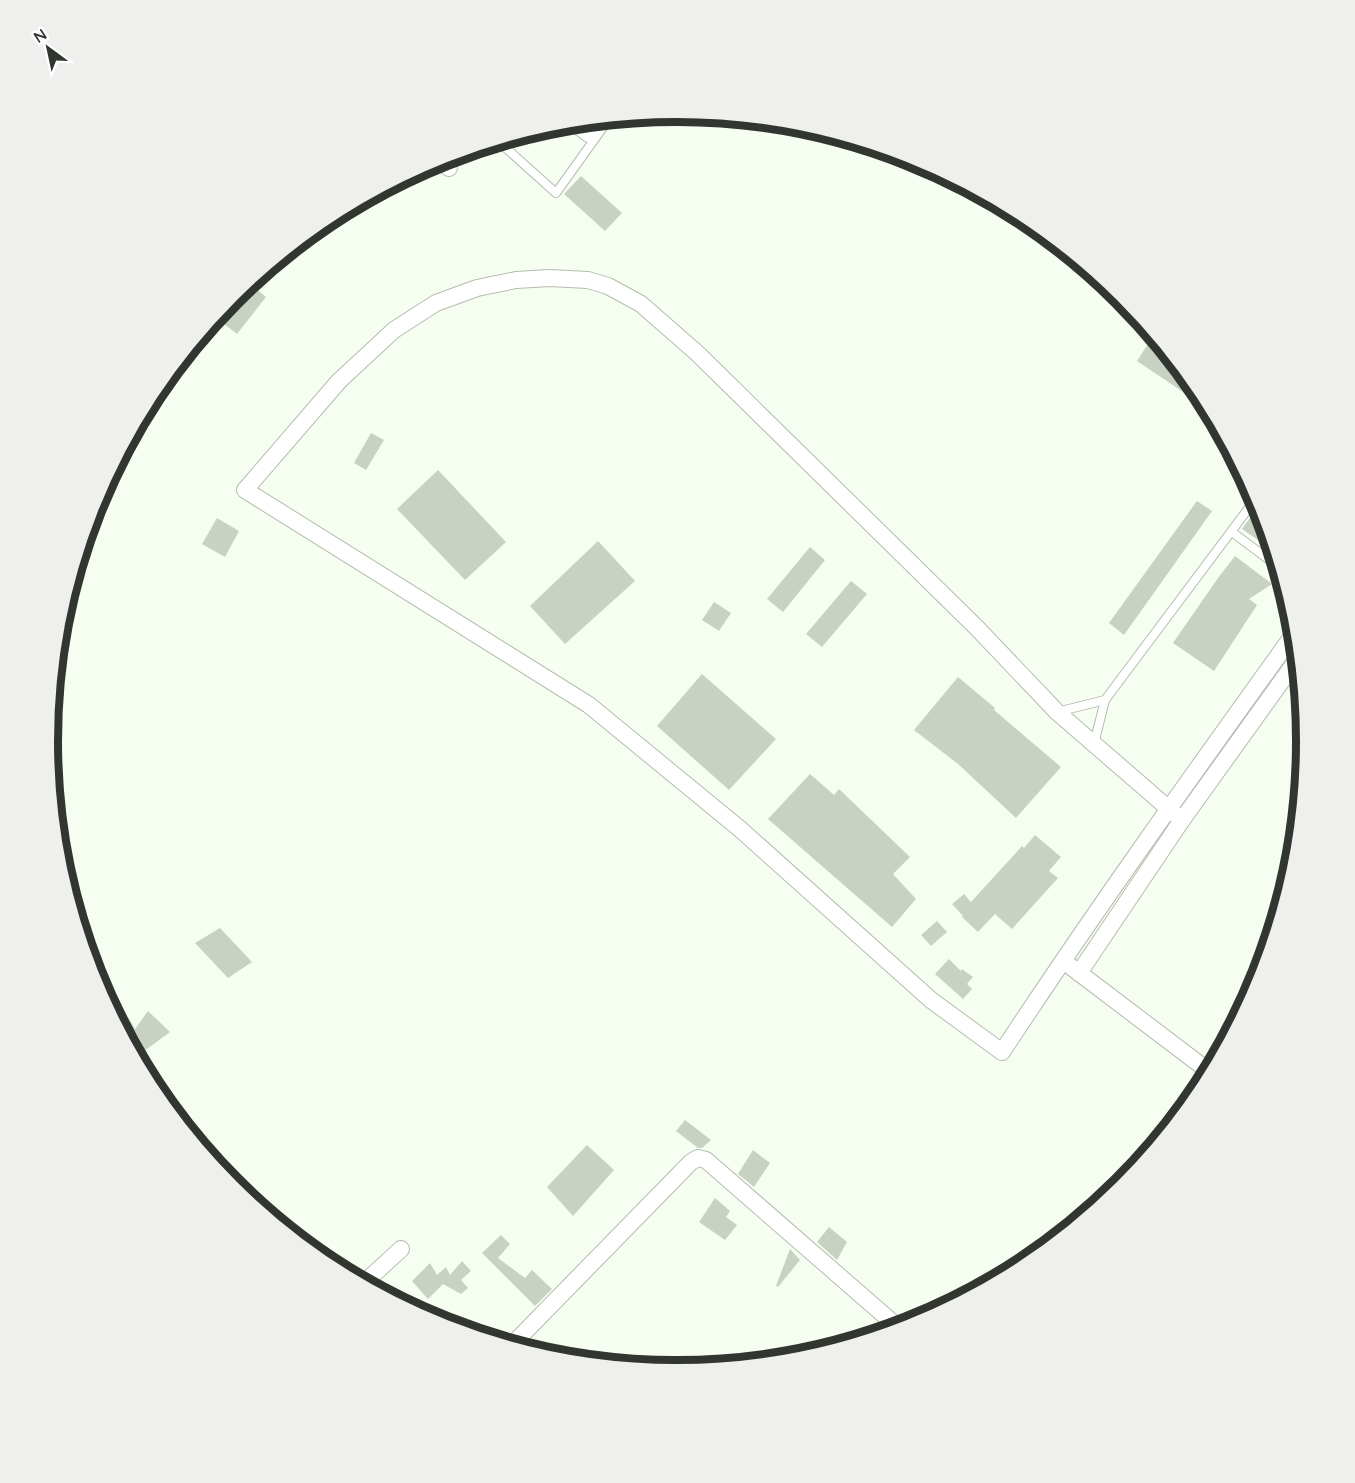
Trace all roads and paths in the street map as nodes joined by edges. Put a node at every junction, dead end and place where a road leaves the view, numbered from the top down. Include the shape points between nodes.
1 (603, 127) edge
2 (584, 130) edge
3 (589, 134) dead end
4 (505, 147) edge
5 (1250, 507) edge
6 (1232, 532) junction
7 (1269, 560) edge
8 (1288, 643) edge
9 (1292, 666) edge
10 (1105, 700) junction
11 (1057, 712) junction
12 (1094, 744) junction
13 (1175, 814) junction
14 (1062, 960) junction
15 (1079, 973) junction
16 (1203, 1067) edge
17 (401, 1249) dead end
18 (369, 1279) edge
19 (892, 1322) edge
20 (518, 1339) edge

1 - 4 lane via 556,193
2 - 3 street
5 - 6 lane
6 - 7 lane
6 - 10 lane
8 - 13 street
9 - 13 street
10 - 11 lane
10 - 12 lane
11 - 12 street
11 - 14 street via 697,353 641,304 588,280 516,280 477,288 436,303 394,330 339,381 245,490 589,705 740,829 931,1000 1002,1052
12 - 13 street
13 - 14 street
13 - 15 street
14 - 15 street
15 - 16 street
17 - 18 street
19 - 20 street via 706,1160 698,1158

